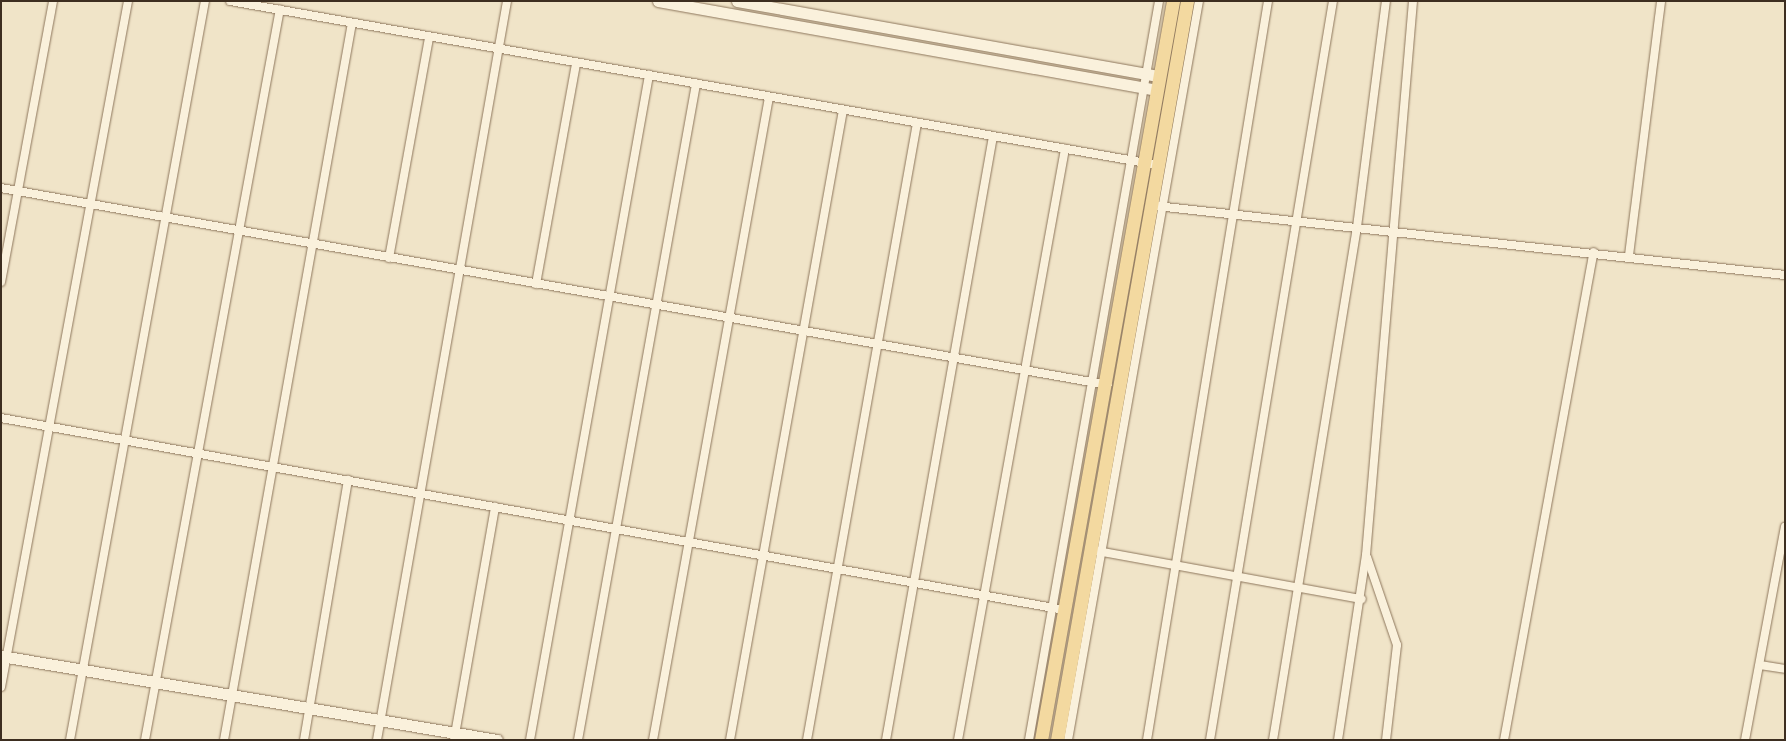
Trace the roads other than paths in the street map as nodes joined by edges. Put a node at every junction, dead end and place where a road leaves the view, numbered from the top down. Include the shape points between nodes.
1 (53, 1) edge
2 (128, 1) edge
3 (205, 1) edge
4 (230, 1) edge
5 (507, 1) edge
6 (658, 1) edge
7 (737, 1) edge
8 (1159, 1) edge
9 (1173, 1) edge
10 (1187, 1) edge
11 (1199, 1) edge
12 (1268, 1) edge
13 (1333, 1) edge
14 (1386, 1) edge
15 (1412, 1) edge
16 (1661, 1) edge
17 (280, 10) junction
18 (352, 23) junction
19 (429, 37) junction
20 (499, 50) junction
21 (576, 63) junction
22 (1146, 74) junction
23 (649, 75) junction
24 (1159, 76) junction
25 (696, 84) junction
26 (1143, 88) junction
27 (1156, 90) junction
28 (769, 96) junction
29 (843, 110) junction
30 (917, 123) junction
31 (993, 136) junction
32 (1065, 149) junction
33 (1137, 162) junction
34 (1157, 165) junction
35 (1, 188) edge
36 (18, 191) junction
37 (92, 204) junction
38 (1155, 206) junction
39 (1234, 214) junction
40 (164, 217) junction
41 (1296, 220) junction
42 (1357, 227) junction
43 (239, 231) junction
44 (1394, 231) junction
45 (313, 244) junction
46 (1594, 252) junction
47 (1629, 255) junction
48 (389, 258) junction
49 (461, 271) junction
50 (1785, 275) edge
51 (1, 282) edge
52 (536, 284) junction
53 (608, 297) junction
54 (655, 306) junction
55 (728, 318) junction
56 (802, 331) junction
57 (876, 344) junction
58 (952, 358) junction
59 (1024, 370) junction
60 (1092, 382) junction
61 (1106, 384) junction
62 (1119, 386) junction
63 (1, 418) edge
64 (50, 427) junction
65 (124, 440) junction
66 (198, 453) junction
67 (273, 467) junction
68 (348, 480) junction
69 (421, 494) junction
70 (495, 507) junction
71 (568, 520) junction
72 (1785, 527) edge
73 (616, 529) junction
74 (687, 542) junction
75 (1095, 550) junction
76 (764, 555) junction
77 (1366, 555) junction
78 (1175, 566) junction
79 (837, 569) junction
80 (1236, 578) junction
81 (914, 582) junction
82 (1298, 588) junction
83 (984, 595) junction
84 (1362, 599) junction
85 (1058, 609) junction
86 (4, 656) edge
87 (1760, 665) junction
88 (1785, 669) edge
89 (83, 670) junction
90 (156, 682) junction
91 (1, 687) edge
92 (232, 695) junction
93 (310, 708) junction
94 (381, 720) junction
95 (455, 736) edge
96 (70, 740) edge
97 (145, 740) edge
98 (224, 740) edge
99 (304, 740) edge
100 (377, 740) edge
101 (497, 740) edge
102 (530, 740) edge
103 (578, 740) edge
104 (653, 740) edge
105 (730, 740) edge
106 (807, 740) edge
107 (886, 740) edge
108 (958, 740) edge
109 (1028, 740) edge
110 (1041, 740) edge
111 (1057, 740) edge
112 (1068, 740) edge
113 (1147, 740) edge
114 (1210, 740) edge
115 (1273, 740) edge
116 (1338, 740) edge
117 (1386, 740) edge
118 (1504, 740) edge
119 (1745, 740) edge

1 - 36 street
2 - 37 street
3 - 40 street
4 - 17 street
5 - 20 street
6 - 26 main road
7 - 22 main road
8 - 22 street
9 - 24 main road
10 - 34 main road
11 - 38 street
12 - 39 street
13 - 41 street
14 - 42 street
15 - 44 street
16 - 47 street
17 - 18 street
17 - 43 street
18 - 19 street
18 - 45 street
19 - 20 street
19 - 48 street
20 - 21 street
20 - 49 street
21 - 23 street
21 - 52 street
22 - 24 main road
22 - 26 street
23 - 25 street
23 - 53 street
24 - 27 main road
25 - 28 street
25 - 54 street
26 - 27 main road
26 - 33 street
27 - 33 main road
28 - 29 street
28 - 55 street
29 - 30 street
29 - 56 street
30 - 31 street
30 - 57 street
31 - 32 street
31 - 58 street
32 - 33 street
32 - 59 street
33 - 34 street
33 - 60 street
33 - 61 main road
34 - 38 main road
35 - 36 street
36 - 37 street
36 - 51 street
37 - 40 street
37 - 64 street
38 - 39 street
38 - 62 main road
38 - 75 street
39 - 41 street
39 - 78 street
40 - 43 street
40 - 65 street
41 - 42 street
41 - 80 street
42 - 44 street
42 - 82 street
43 - 45 street
43 - 66 street
44 - 46 street
44 - 77 street
45 - 48 street
45 - 67 street
46 - 47 street
46 - 118 street
47 - 50 street
48 - 49 street
49 - 52 street
49 - 69 street
52 - 53 street
53 - 54 street
53 - 71 street
54 - 55 street
54 - 73 street
55 - 56 street
55 - 74 street
56 - 57 street
56 - 76 street
57 - 58 street
57 - 79 street
58 - 59 street
58 - 81 street
59 - 60 street
59 - 83 street
60 - 61 street
60 - 85 street
61 - 62 street
61 - 85 main road
62 - 75 main road
63 - 64 street
64 - 65 street
64 - 86 street
65 - 66 street
65 - 89 street
66 - 67 street
66 - 90 street
67 - 68 street
67 - 92 street
68 - 69 street
68 - 93 street
69 - 70 street
69 - 94 street
70 - 71 street
70 - 95 street
71 - 73 street
71 - 102 street
72 - 87 street
73 - 74 street
73 - 103 street
74 - 76 street
74 - 104 street
75 - 78 street
75 - 111 main road
75 - 112 street
76 - 79 street
76 - 105 street
77 - 84 street
77 - 117 street via 1397,645
78 - 80 street
78 - 113 street
79 - 81 street
79 - 106 street
80 - 82 street
80 - 114 street
81 - 83 street
81 - 107 street
82 - 84 street
82 - 115 street
83 - 85 street
83 - 108 street
84 - 116 street
85 - 109 street
85 - 110 main road
86 - 89 main road
86 - 91 street
87 - 88 street
87 - 119 street
89 - 90 main road
89 - 96 street
90 - 92 main road
90 - 97 street
92 - 93 main road
92 - 98 street
93 - 94 main road
93 - 99 street
94 - 95 main road
94 - 100 street
95 - 101 main road

